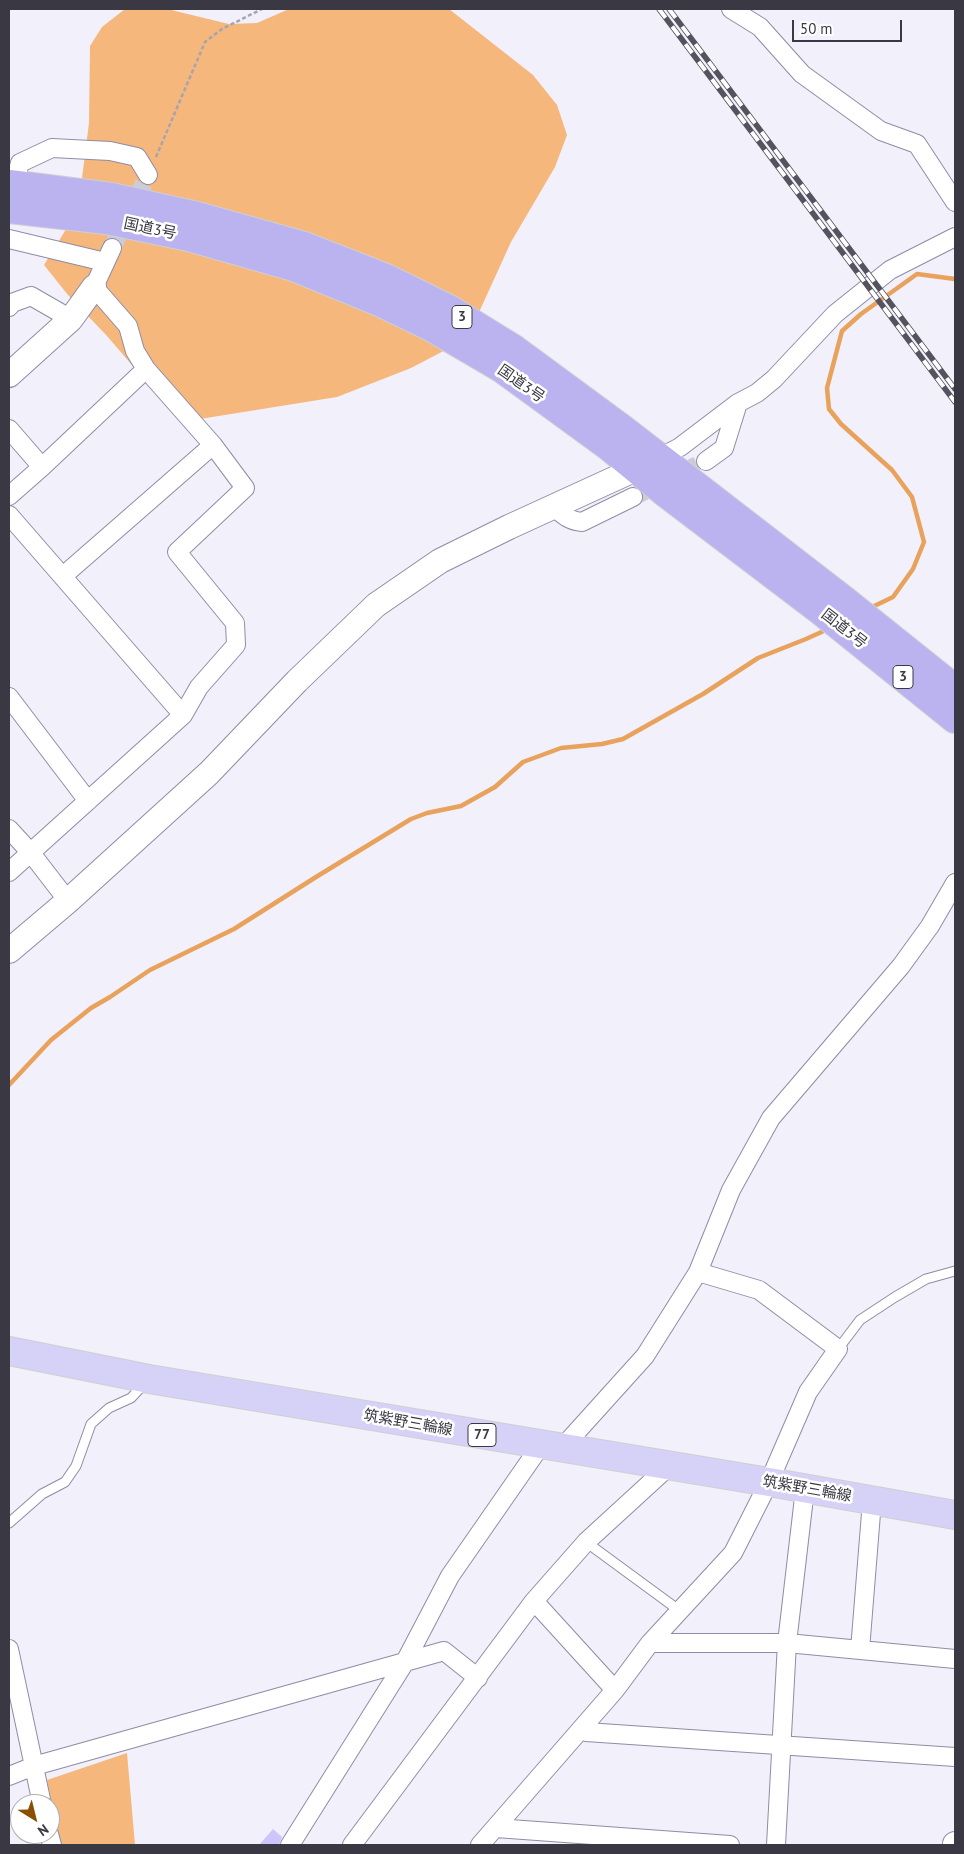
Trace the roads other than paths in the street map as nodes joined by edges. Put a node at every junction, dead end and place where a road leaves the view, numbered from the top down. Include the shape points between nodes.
1 (731, 9) edge
2 (148, 175) road end
3 (10, 192) edge
4 (955, 202) edge
5 (955, 237) edge
6 (9, 239) edge
7 (94, 287) junction
8 (9, 307) edge
9 (71, 319) junction
10 (146, 369) junction
11 (9, 375) edge
12 (738, 403) junction
13 (9, 429) edge
14 (213, 446) junction
15 (706, 461) tunnel mouth
16 (648, 464) junction
17 (42, 467) junction
18 (9, 496) edge
19 (633, 498) tunnel mouth
20 (554, 507) junction
21 (9, 515) edge
22 (63, 576) junction
23 (832, 605) junction
24 (955, 689) edge
25 (9, 697) edge
26 (183, 714) junction
27 (955, 719) edge
28 (88, 802) junction
29 (9, 828) edge
30 (30, 853) junction
31 (9, 872) edge
32 (955, 883) edge
33 (68, 901) junction
34 (9, 951) edge
35 (955, 1271) edge
36 (698, 1272) junction
37 (838, 1349) junction
38 (9, 1351) edge
39 (149, 1379) junction
40 (552, 1447) junction
41 (669, 1466) junction
42 (769, 1482) junction
43 (805, 1489) junction
44 (872, 1501) junction
45 (955, 1515) edge
46 (9, 1524) edge
47 (586, 1542) junction
48 (534, 1602) junction
49 (680, 1611) junction
50 (650, 1642) junction
51 (787, 1643) junction
52 (9, 1649) edge
53 (860, 1650) junction
54 (955, 1659) edge
55 (405, 1662) junction
56 (478, 1678) junction
57 (615, 1690) junction
58 (586, 1732) dead end
59 (782, 1744) junction
60 (955, 1757) edge
61 (34, 1766) junction
62 (9, 1776) edge
63 (40, 1794) edge
64 (496, 1828) junction
65 (297, 1843) edge
66 (678, 1843) edge
67 (352, 1845) edge
68 (480, 1845) edge
69 (730, 1845) edge
70 (776, 1845) edge

1 - 4 street via 760,27 802,74 881,131 917,144
2 - 3 street via 137,157 110,151 52,148 20,163
3 - 16 highway, 国道3号 / 3 via 111,197 197,216 304,246 386,278 449,309 514,349
5 - 12 street via 890,270 835,314 774,379
6 - 7 street via 108,255
7 - 9 street
7 - 10 street via 128,326 135,351
8 - 9 street via 31,296
9 - 11 street
10 - 14 street
10 - 17 street
12 - 15 street via 724,448
12 - 16 street via 680,447
13 - 17 street
14 - 22 street
14 - 26 street via 245,488 177,552 235,623 236,644 199,687
16 - 20 street
16 - 23 highway, 国道3号 / 3
17 - 18 street
19 - 20 street via 582,522 566,518
20 - 33 street via 440,561 376,605 209,773
21 - 22 street
22 - 26 street
23 - 24 highway, 国道3号 / 3 via 877,626
23 - 27 highway, 国道3号 / 3 via 852,635
25 - 28 street
26 - 28 street
28 - 30 street
29 - 30 street
30 - 31 street
30 - 33 street
32 - 36 street via 901,966 772,1118 731,1190
33 - 34 street
35 - 37 lane via 926,1279 874,1310 860,1320
36 - 37 street via 759,1290
36 - 40 street via 645,1356
37 - 42 street via 808,1392
38 - 39 main road, 筑紫野三輪線 / 77
39 - 40 main road, 筑紫野三輪線 / 77
39 - 46 lane via 131,1398 109,1408 91,1424 76,1466 65,1482 42,1494
40 - 41 main road, 筑紫野三輪線 / 77
40 - 55 street via 450,1576
41 - 42 main road, 筑紫野三輪線 / 77
41 - 47 street
42 - 43 main road, 筑紫野三輪線 / 77
42 - 49 street via 733,1554
43 - 44 main road, 筑紫野三輪線 / 77
43 - 51 street
44 - 45 main road, 筑紫野三輪線 / 77
44 - 53 street
47 - 48 street
47 - 49 lane
48 - 56 street
48 - 57 street
49 - 50 street
50 - 51 street
50 - 57 street
51 - 53 street
51 - 59 street
52 - 61 street
53 - 54 street
55 - 56 street via 444,1651
55 - 61 street
55 - 65 street
56 - 67 street
57 - 64 street
58 - 59 street
59 - 60 street
59 - 70 street
61 - 62 street
61 - 63 street
64 - 66 street
64 - 68 street
66 - 69 street

